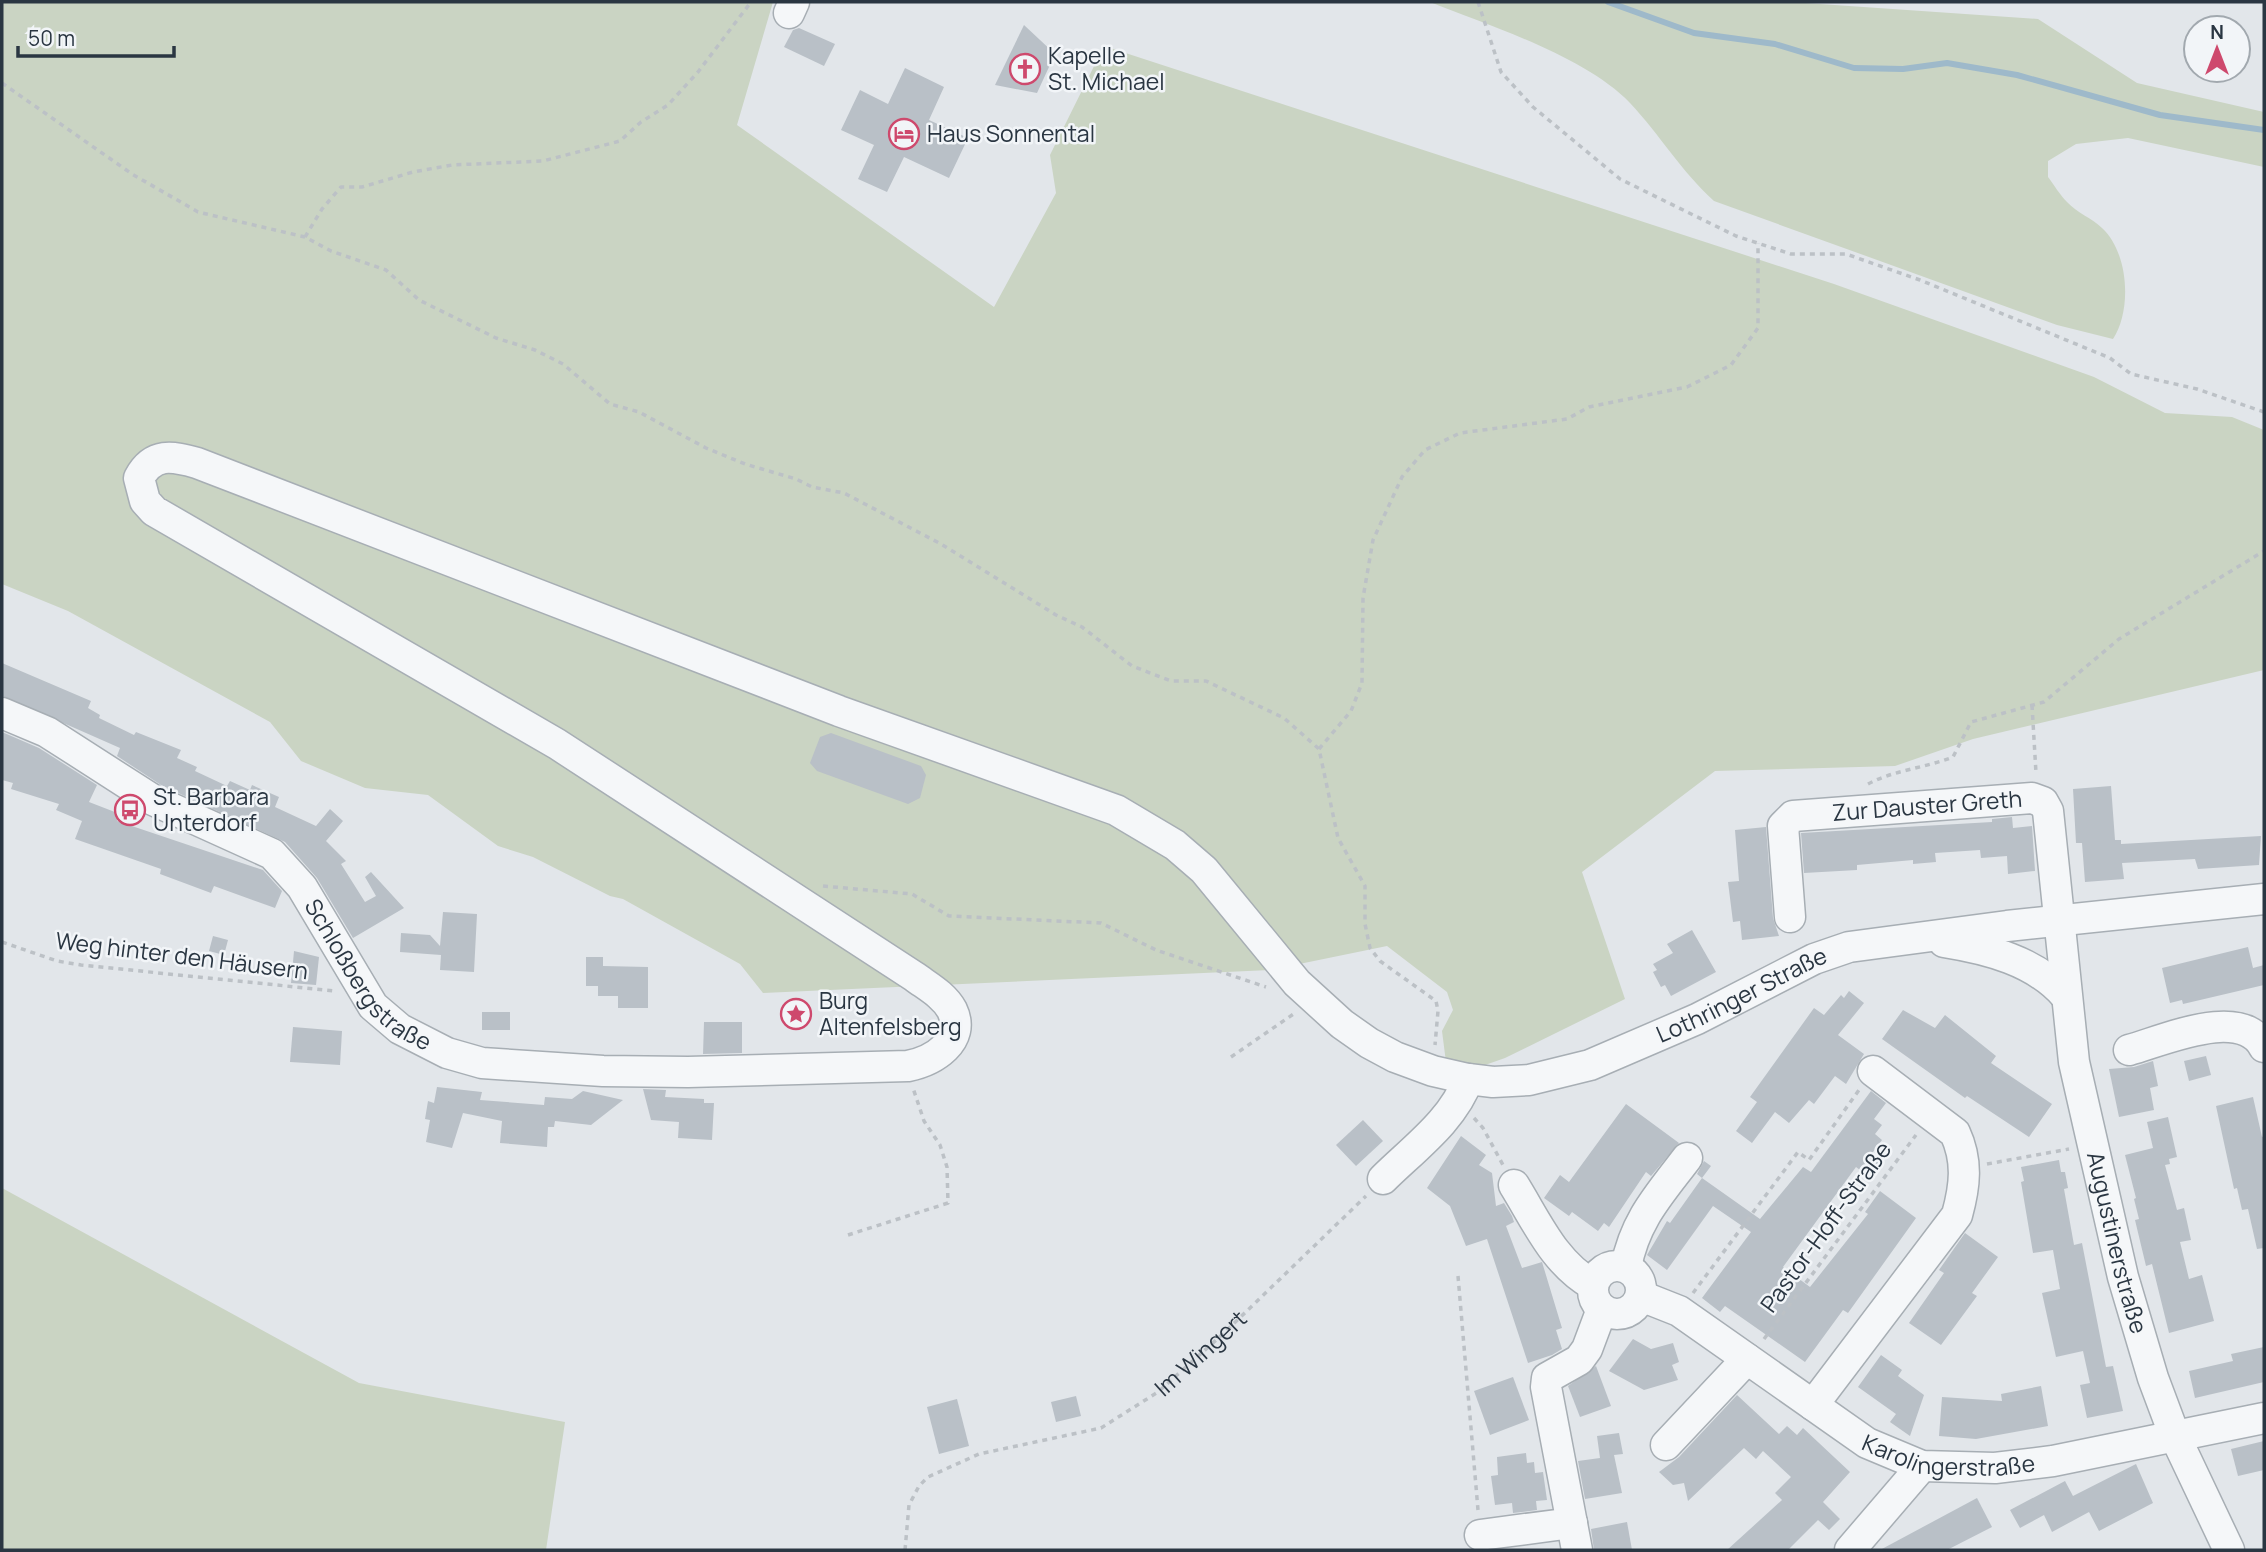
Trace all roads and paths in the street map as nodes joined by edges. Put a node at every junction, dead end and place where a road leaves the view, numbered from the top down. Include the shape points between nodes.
1 (751, 2) edge
2 (1478, 2) edge
3 (2, 83) edge
4 (305, 237) junction
5 (1758, 243) junction
6 (2264, 412) edge
7 (2264, 551) edge
8 (2032, 705) junction
9 (2, 713) edge
10 (1319, 749) junction
11 (2032, 798) junction
12 (1853, 812) junction
13 (786, 894) junction
14 (2264, 899) edge
15 (1790, 917) dead end
16 (2059, 922) junction
17 (1913, 937) junction
18 (2, 942) edge
19 (361, 989) junction
20 (1274, 991) dead end
21 (2065, 995) junction
22 (1301, 1005) junction
23 (2264, 1047) edge
24 (2129, 1050) dead end
25 (1231, 1057) dead end
26 (916, 1065) junction
27 (1433, 1071) junction
28 (1873, 1071) joint
29 (1462, 1091) junction
30 (1932, 1113) junction
31 (2091, 1146) junction
32 (1687, 1158) dead end
33 (1965, 1168) junction
34 (1383, 1179) joint
35 (1514, 1185) joint
36 (848, 1235) dead end
37 (1626, 1267) junction
38 (1458, 1276) dead end
39 (1641, 1296) junction
40 (1597, 1297) junction
41 (1679, 1311) junction
42 (1747, 1359) junction
43 (1813, 1405) junction
44 (2264, 1418) edge
45 (2174, 1434) junction
46 (1666, 1445) dead end
47 (1922, 1466) junction
48 (1480, 1535) joint
49 (1574, 1536) edge
50 (905, 1550) edge
51 (1850, 1550) edge
52 (2228, 1550) edge

1 - 4 path via 668,104 620,141 543,161 452,165 362,187 341,187
2 - 5 path via 1501,72 1533,107 1620,179
3 - 4 path via 132,174 198,212
4 - 10 path via 386,270 419,300 460,321 563,364 610,404 639,412 745,464 811,487 844,493 1082,627 1132,666 1171,681 1206,681 1284,718
5 - 6 path via 1791,254 1846,254 2110,358 2131,374 2197,389
5 - 10 path via 1758,328 1731,365 1687,387 1589,407 1567,419 1460,433 1424,450 1402,477 1373,540 1363,598 1362,683 1351,711
7 - 8 path via 2119,639 2044,702
8 - 11 path via 2036,782
8 - 12 path via 1971,722 1953,757 1926,768 1884,775 1860,789
9 - 19 street, Schloßbergstraße via 47,733 153,800 272,854 302,887
10 - 27 path via 1338,838 1365,886 1370,948 1380,961 1436,1001
11 - 12 street, Zur Dauster Greth
11 - 16 street, Zur Dauster Greth via 2043,802 2048,811
12 - 15 street, Zur Dauster Greth via 1793,816 1783,827
13 - 20 path via 796,885 884,890 912,894 950,916 1101,923 1156,950
13 - 22 street, Lothringer Straße via 557,744 154,511 140,490 139,478 145,467 163,457 197,463 839,711 1116,810 1175,845 1204,870 1268,948
13 - 26 street, Lothringer Straße via 915,977 952,1010 955,1026 951,1040 939,1054
14 - 16 street, Lothringer Straße
16 - 17 street, Lothringer Straße
16 - 21 street, Augustinerstraße
17 - 21 street via 1989,950 2030,968
17 - 29 street, Lothringer Straße via 1849,947 1814,959 1697,1019 1590,1065
18 - 19 path, Weg hinter den Häusern via 81,965 308,990
19 - 26 street, Schloßbergstraße via 373,1006 421,1042 482,1063 603,1071
21 - 31 street, Augustinerstraße
22 - 25 path via 1295,1016
22 - 27 street, Lothringer Straße via 1368,1044
23 - 24 street via 2259,1037 2225,1025
26 - 36 path via 920,1081 913,1088 947,1167 948,1203
27 - 29 street, Lothringer Straße
28 - 30 street
28 - 41 path via 1809,1160 1798,1152
29 - 34 street
29 - 35 path
30 - 33 street via 1955,1133
30 - 42 path, Pastor-Hoff-Straße
31 - 33 path
31 - 45 street, Augustinerstraße via 2123,1277
32 - 37 street via 1637,1228
33 - 43 street via 1957,1215
34 - 50 path, Im Wingert via 1158,1392 1101,1428 979,1454 928,1477 909,1505
35 - 40 street via 1560,1260
37 - 39 street via 1642,1284
37 - 40 street via 1605,1268
38 - 48 path
39 - 40 street via 1635,1307 1612,1314
39 - 41 street, Karolingerstraße
40 - 49 street via 1587,1349 1579,1360 1547,1378 1546,1387
41 - 42 street, Karolingerstraße
42 - 43 street, Karolingerstraße
42 - 46 street
43 - 47 street, Karolingerstraße via 1867,1443
44 - 45 street, Karolingerstraße
45 - 47 street, Karolingerstraße via 2053,1461 1995,1468
45 - 52 street, Augustinerstraße
47 - 51 street
48 - 49 street

